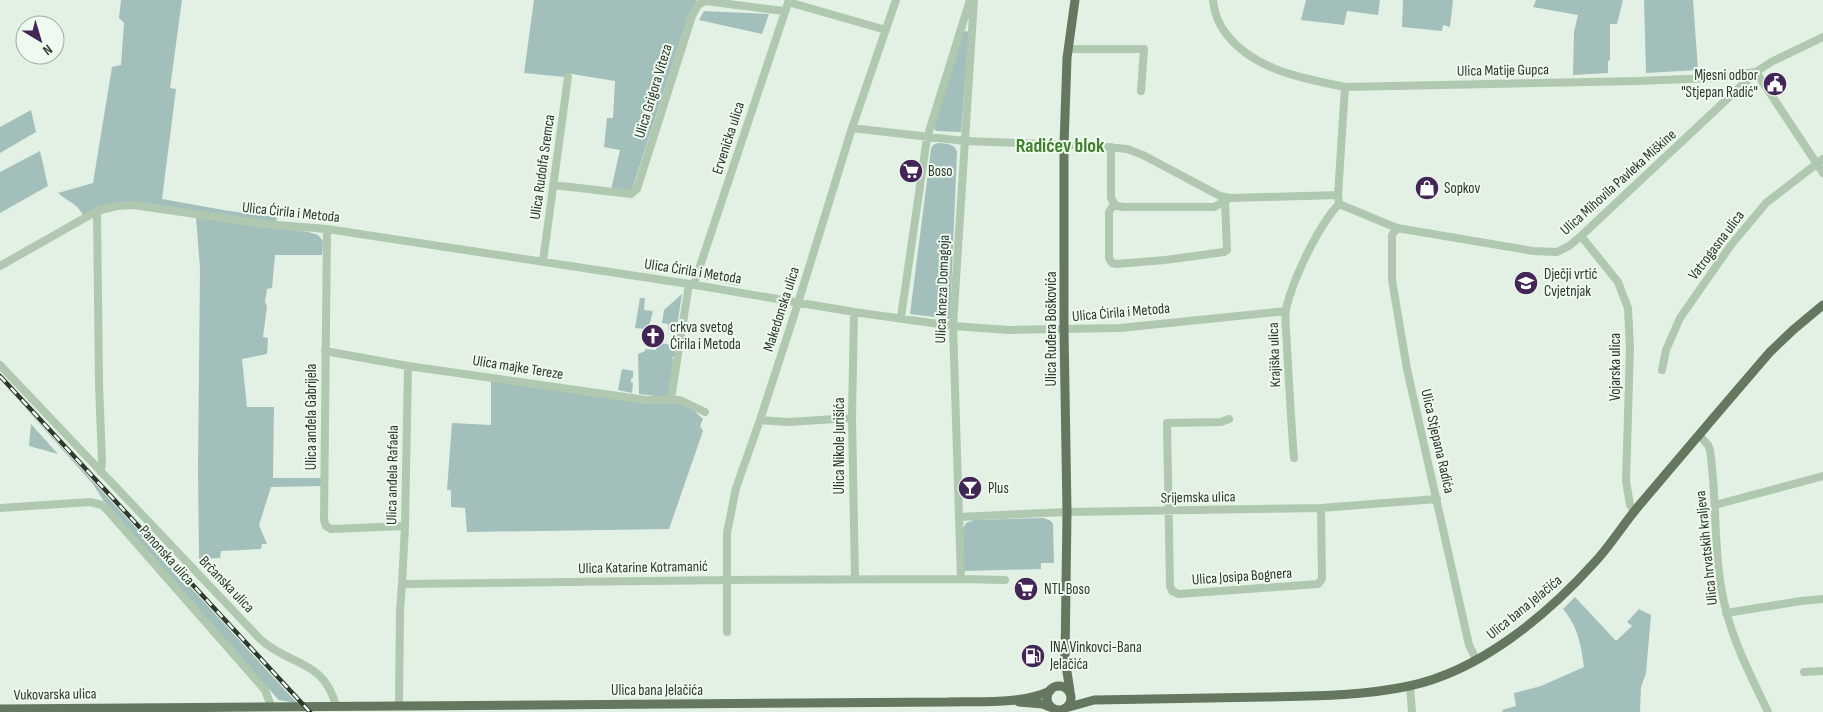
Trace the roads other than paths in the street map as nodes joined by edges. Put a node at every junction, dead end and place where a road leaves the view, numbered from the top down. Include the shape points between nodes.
1 (896, 0) edge
2 (970, 0) edge
3 (974, 0) edge
4 (1076, 0) edge
5 (1214, 0) edge
6 (789, 1) edge
7 (784, 11) junction
8 (886, 30) junction
9 (1823, 37) edge
10 (1068, 49) junction
11 (1756, 72) junction
12 (568, 77) dead end
13 (1345, 87) junction
14 (1141, 91) dead end
15 (852, 128) junction
16 (927, 138) junction
17 (964, 141) junction
18 (1064, 145) junction
19 (1112, 147) junction
20 (1820, 162) edge
21 (1823, 173) edge
22 (553, 186) junction
23 (1338, 196) junction
24 (1228, 200) junction
25 (1114, 204) junction
26 (1339, 204) junction
27 (97, 211) junction
28 (1397, 228) junction
29 (327, 229) junction
30 (1581, 236) junction
31 (543, 261) junction
32 (0, 266) edge
33 (692, 284) junction
34 (798, 303) junction
35 (1823, 305) edge
36 (1286, 311) junction
37 (854, 312) junction
38 (901, 318) junction
39 (953, 326) junction
40 (1064, 330) junction
41 (325, 351) junction
42 (0, 365) edge
43 (408, 366) junction
44 (1662, 370) dead end
45 (670, 399) junction
46 (705, 412) dead end
47 (852, 418) junction
48 (1229, 419) dead end
49 (760, 420) junction
50 (1699, 436) junction
51 (1294, 458) dead end
52 (101, 472) junction
53 (1823, 476) edge
54 (1437, 499) junction
55 (1715, 505) junction
56 (0, 508) edge
57 (1321, 508) junction
58 (1168, 511) junction
59 (1635, 511) junction
60 (1067, 512) junction
61 (959, 517) junction
62 (405, 526) junction
63 (855, 579) junction
64 (961, 579) junction
65 (727, 580) junction
66 (1005, 580) dead end
67 (402, 584) junction
68 (1823, 599) edge
69 (1726, 613) junction
70 (727, 632) dead end
71 (1065, 659) junction
72 (1476, 659) junction
73 (1823, 671) edge
74 (1804, 672) dead end
75 (1410, 686) junction
76 (1051, 690) junction
77 (1071, 693) junction
78 (1094, 700) junction
79 (1009, 701) junction
80 (399, 705) junction
81 (270, 706) junction
82 (336, 706) junction
83 (1050, 706) junction
84 (0, 709) edge
85 (290, 709) edge
86 (110, 710) edge
87 (1064, 710) edge
88 (1412, 712) edge
89 (1768, 712) edge

1 - 8 street, Makedonska ulica
2 - 16 street, Ulica kneza Domagoja
3 - 17 street, Ulica kneza Domagoja
4 - 10 main road, Ulica Ruđera Boškovića
5 - 13 street, Ulica Matije Gupca via 1220,25 1249,56 1302,78
6 - 7 street, Ervenička ulica
6 - 8 street
7 - 22 street, Ulica Grigora Viteza via 705,1 698,5 634,193
7 - 33 street, Ervenička ulica
8 - 15 street, Makedonska ulica
9 - 11 street, Ulica Matije Gupca
10 - 14 street via 1144,50
10 - 18 main road, Ulica Ruđera Boškovića
11 - 13 street, Ulica Matije Gupca via 1712,78 1638,81
11 - 20 street
11 - 30 street, Ulica Mihovila Pavleka Miškine
12 - 22 street, Ulica Rudolfa Sremca
13 - 23 street
15 - 16 street
15 - 34 street, Makedonska ulica
16 - 17 street
16 - 38 street, Ulica kneza Domagoja
17 - 18 street
17 - 39 street, Ulica kneza Domagoja
18 - 19 street
18 - 40 main road, Ulica Ruđera Boškovića
19 - 24 street via 1136,152
19 - 25 street via 1111,198
20 - 21 street
20 - 44 street, Vatrogasna ulica via 1766,204 1731,244 1680,318 1666,350
22 - 31 street, Ulica Rudolfa Sremca
23 - 24 street
23 - 26 street
24 - 25 street via 1214,207 1119,207
24 - 25 street via 1227,250 1224,252 1117,264 1109,258 1109,212
26 - 28 street, Ulica Mihovila Pavleka Miškine
26 - 36 street, Krajiška ulica via 1330,213 1310,251
27 - 29 street, Ulica Ćirila i Metoda via 133,205 264,224
27 - 32 street, Ulica Ćirila i Metoda
27 - 52 street
28 - 30 street, Ulica Mihovila Pavleka Miškine via 1550,253 1563,250
28 - 54 street, Ulica Stjepana Radića via 1392,235 1392,280 1407,369
29 - 31 street, Ulica Ćirila i Metoda
29 - 41 street, Ulica anđela Gabrijela
30 - 59 street, Vojarska ulica via 1618,282 1628,308 1626,481 1630,505
31 - 33 street, Ulica Ćirila i Metoda
33 - 34 street, Ulica Ćirila i Metoda
33 - 45 street, Ervenička ulica
34 - 37 street, Ulica Ćirila i Metoda
34 - 49 street, Makedonska ulica
35 - 50 main road, Ulica bana Jelačića via 1770,352
36 - 40 street, Ulica Ćirila i Metoda via 1120,328
36 - 51 street, Krajiška ulica
37 - 38 street, Ulica Ćirila i Metoda
37 - 47 street, Ulica Nikole Jurišića
38 - 39 street, Ulica Ćirila i Metoda
39 - 40 street, Ulica Ćirila i Metoda
39 - 61 street, Ulica kneza Domagoja
40 - 60 main road, Ulica Ruđera Boškovića
41 - 43 street, Ulica majke Tereze
41 - 62 street, Ulica anđela Gabrijela via 326,526 331,529
42 - 52 street, Brčanska ulica
43 - 45 street, Ulica majke Tereze via 646,400
43 - 62 street, Ulica anđela Rafaela
45 - 46 street, Ulica majke Tereze via 687,402
47 - 49 street via 796,422
47 - 63 street, Ulica Nikole Jurišića
48 - 58 street, Ulica Josipa Bognera via 1167,423
49 - 65 street, Makedonska ulica via 736,488 727,533
50 - 55 street, Ulica hrvatskih kraljeva via 1710,450
50 - 59 main road, Ulica bana Jelačića
52 - 82 street, Brčanska ulica via 260,640 313,668
53 - 55 street
54 - 57 street, Srijemska ulica
54 - 72 street, Ulica Stjepana Radića via 1469,644
55 - 69 street, Ulica hrvatskih kraljeva
56 - 81 street, Panonska ulica via 90,502 102,505 266,690
57 - 58 street, Srijemska ulica
57 - 58 street, Ulica Josipa Bognera via 1322,579 1318,584 1179,594 1170,586
58 - 60 street, Srijemska ulica
59 - 72 main road, Ulica bana Jelačića via 1596,562 1555,603 1502,645
60 - 61 street, Srijemska ulica
60 - 71 main road, Ulica Ruđera Boškovića
61 - 64 street, Ulica kneza Domagoja
62 - 67 street, Ulica anđela Rafaela
63 - 64 street, Ulica Katarine Kotramanić
63 - 65 street, Ulica Katarine Kotramanić
64 - 66 street, Ulica Katarine Kotramanić
65 - 67 street, Ulica Katarine Kotramanić
65 - 70 street, Makedonska ulica
67 - 80 street
68 - 69 street
69 - 89 street, Ulica hrvatskih kraljeva
71 - 76 main road, Ulica Ruđera Boškovića
71 - 77 main road, Ulica Ruđera Boškovića
72 - 75 main road, Ulica bana Jelačića
73 - 74 street
75 - 78 main road, Ulica bana Jelačića via 1315,696
75 - 88 street
76 - 77 main road, Ulica bana Jelačića via 1064,686
76 - 79 main road, Ulica bana Jelačića
76 - 83 main road via 1047,699
77 - 78 main road, Ulica bana Jelačića
77 - 87 main road via 1072,699
78 - 87 main road, Ulica bana Jelačića
79 - 80 main road, Ulica bana Jelačića
79 - 83 main road, Ulica bana Jelačića
80 - 82 main road, Ulica bana Jelačića
81 - 85 main road, Ulica bana Jelačića
81 - 86 main road, Vukovarska ulica
82 - 85 main road, Ulica bana Jelačića
83 - 87 main road, Ulica bana Jelačića via 1057,711
84 - 86 main road, Vukovarska ulica

